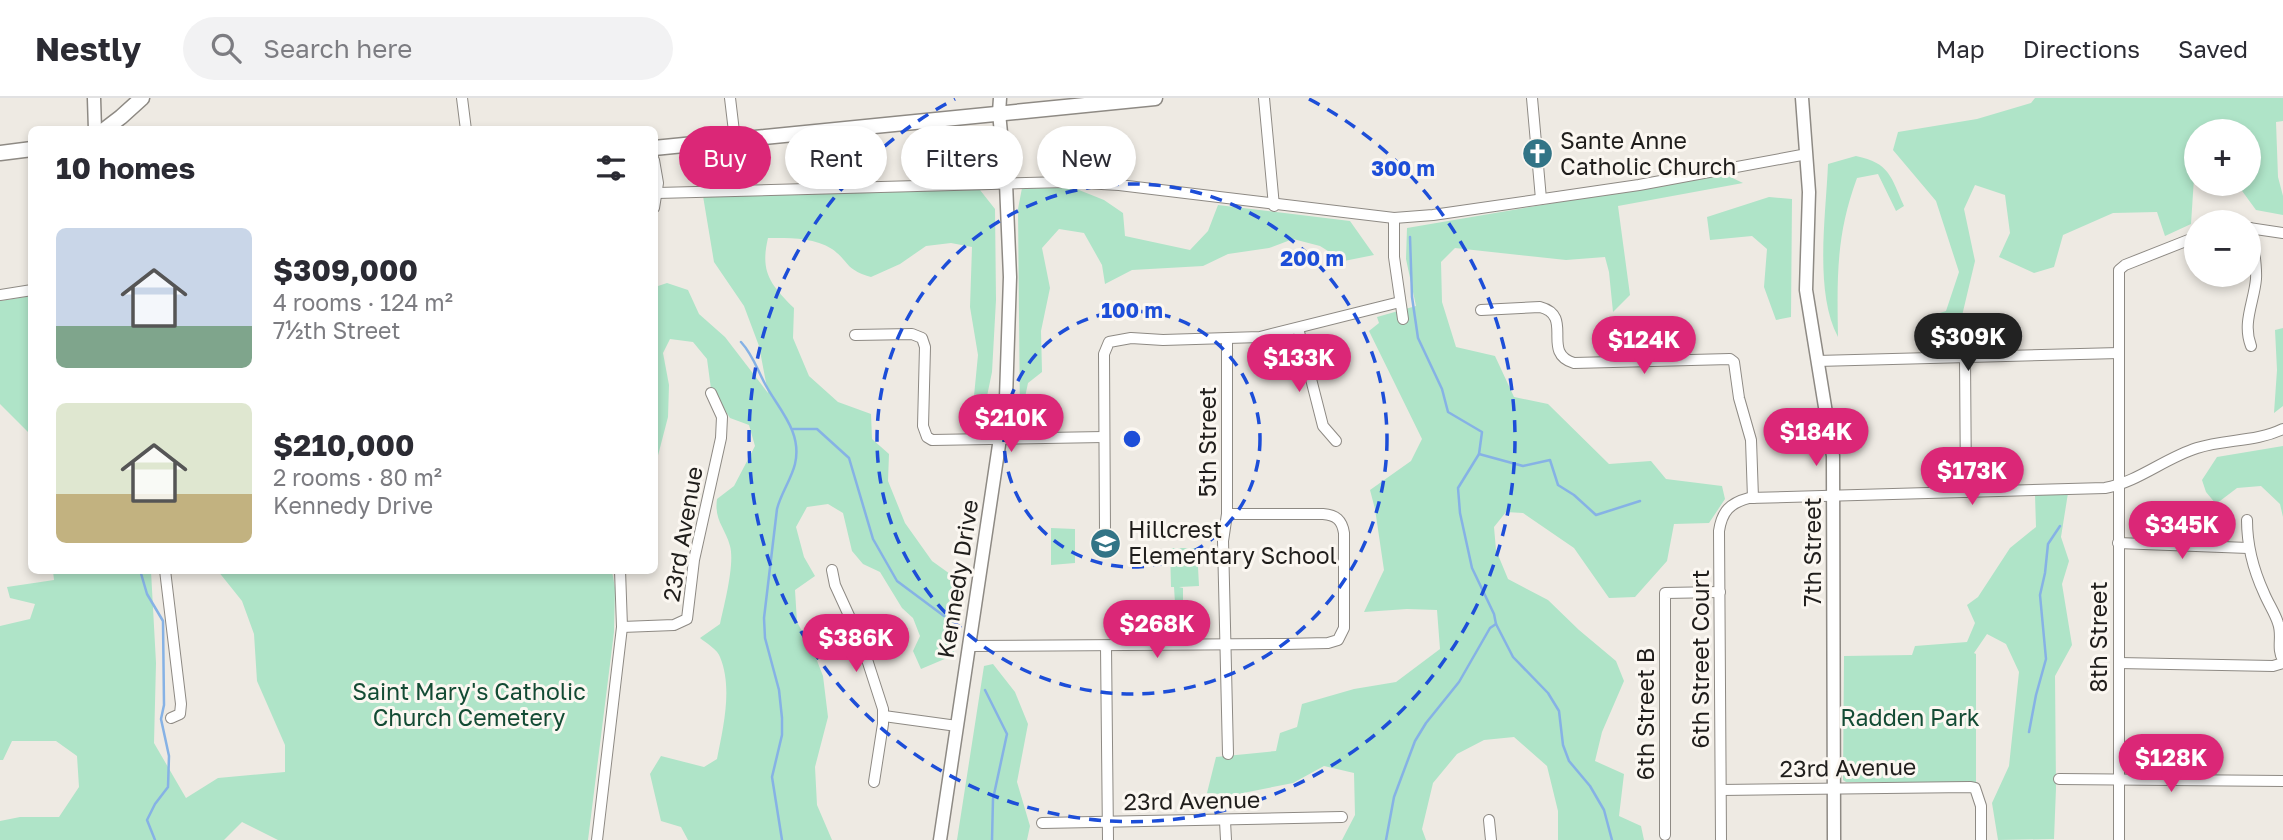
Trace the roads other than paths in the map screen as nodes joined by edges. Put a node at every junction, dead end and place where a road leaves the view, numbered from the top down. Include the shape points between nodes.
1 (94, 98) edge
2 (142, 98) edge
3 (462, 98) edge
4 (730, 98) edge
5 (992, 98) edge
6 (1155, 98) edge
7 (1264, 98) edge
8 (1532, 98) edge
9 (1802, 98) edge
10 (999, 106) edge
11 (94, 126) edge
12 (109, 126) edge
13 (466, 126) edge
14 (733, 126) edge
15 (1001, 126) edge
16 (771, 135) edge
17 (679, 146) edge
18 (658, 148) edge
19 (28, 150) edge
20 (0, 153) edge
21 (1807, 154) junction
22 (28, 158) edge
23 (1023, 183) edge
24 (901, 186) edge
25 (1006, 189) edge
26 (658, 193) edge
27 (1541, 200) junction
28 (1274, 206) junction
29 (1394, 218) junction
30 (2261, 230) edge
31 (2283, 233) edge
32 (2184, 242) edge
33 (2255, 287) edge
34 (28, 291) edge
35 (0, 295) edge
36 (1400, 302) junction
37 (1481, 310) dead end
38 (1403, 319) dead end
39 (1298, 328) junction
40 (855, 335) dead end
41 (1227, 340) junction
42 (2251, 346) dead end
43 (2119, 353) junction
44 (1965, 358) junction
45 (1817, 361) junction
46 (711, 393) dead end
47 (2283, 429) edge
48 (1104, 437) junction
49 (1001, 439) junction
50 (1336, 441) dead end
51 (2118, 485) junction
52 (1966, 492) junction
53 (1833, 496) junction
54 (1754, 498) junction
55 (1227, 514) junction
56 (2247, 520) dead end
57 (1105, 533) dead end
58 (2118, 543) junction
59 (2248, 548) junction
60 (832, 570) dead end
61 (166, 574) edge
62 (621, 574) edge
63 (1720, 592) junction
64 (622, 627) junction
65 (1225, 645) junction
66 (969, 646) junction
67 (1106, 646) junction
68 (2283, 662) edge
69 (2119, 663) junction
70 (884, 716) junction
71 (171, 718) dead end
72 (957, 726) junction
73 (1228, 754) dead end
74 (2119, 778) junction
75 (2059, 779) dead end
76 (2283, 781) edge
77 (874, 782) dead end
78 (1834, 789) junction
79 (1721, 790) junction
80 (1342, 817) dead end
81 (1489, 820) dead end
82 (1108, 821) junction
83 (1225, 821) junction
84 (1042, 823) dead end
85 (1665, 835) dead end
86 (597, 840) edge
87 (940, 840) edge
88 (1108, 840) edge
89 (1226, 840) edge
90 (1491, 840) edge
91 (1721, 840) edge
92 (1834, 840) edge
93 (1981, 840) edge
94 (2119, 840) edge

1 - 11 street
2 - 12 main road
3 - 13 street
4 - 14 street
5 - 10 street, Kennedy Drive
6 - 10 main road
7 - 28 street
8 - 27 street
9 - 21 street, 7th Street
10 - 15 street, Kennedy Drive
10 - 16 main road
17 - 18 main road
19 - 20 main road
20 - 22 main road
21 - 27 street
21 - 45 street, 7th Street via 1806,290
23 - 28 street via 1119,186
24 - 26 street
25 - 49 street, Kennedy Drive via 1010,321
27 - 29 street
28 - 29 street
29 - 36 street
30 - 31 street
32 - 43 street, 8th Street via 2121,267
33 - 42 street via 2246,328
34 - 35 street
36 - 38 street
36 - 39 street
37 - 54 street via 1547,308 1557,320 1559,354 1574,363 1730,359 1749,430
39 - 41 street
39 - 50 street via 1322,426
40 - 49 street via 912,334 922,338 927,437
41 - 48 street via 1131,338 1109,342 1104,355
41 - 55 street, 5th Street
43 - 44 street
43 - 51 street, 8th Street
44 - 45 street
44 - 52 street
45 - 53 street, 7th Street via 1829,426
46 - 64 street, 23rd Avenue via 722,416 721,438 694,561 687,619 674,625
47 - 51 street via 2198,448
48 - 49 street
48 - 57 street
49 - 66 street, Kennedy Drive
51 - 52 street
51 - 58 street, 8th Street
52 - 53 street
53 - 54 street
53 - 78 street, 7th Street
54 - 63 street, 6th Street Court via 1730,505 1722,518
55 - 65 street, 5th Street via 1223,541
55 - 65 street via 1337,517 1345,533 1344,628 1338,640 1328,643
56 - 59 street
58 - 59 street
58 - 69 street, 8th Street
59 - 68 street via 2278,622
60 - 70 street
61 - 71 street via 181,704 180,714
62 - 64 street
63 - 79 street, 6th Street Court
63 - 85 street, 6th Street B via 1665,593
64 - 86 street
65 - 67 street
65 - 73 street, 5th Street
66 - 67 street
66 - 72 street, Kennedy Drive
67 - 82 street
68 - 69 street via 2273,666
69 - 74 street, 8th Street
70 - 72 street
70 - 77 street
72 - 87 street, Kennedy Drive
74 - 75 street
74 - 76 street
74 - 94 street, 8th Street
78 - 79 street, 23rd Avenue
78 - 92 street, 7th Street
78 - 93 street, 23rd Avenue via 1975,788 1981,806
79 - 91 street, 6th Street Court
80 - 83 street, 23rd Avenue
81 - 90 street
82 - 83 street, 23rd Avenue
82 - 84 street, 23rd Avenue
82 - 88 street
83 - 89 street

